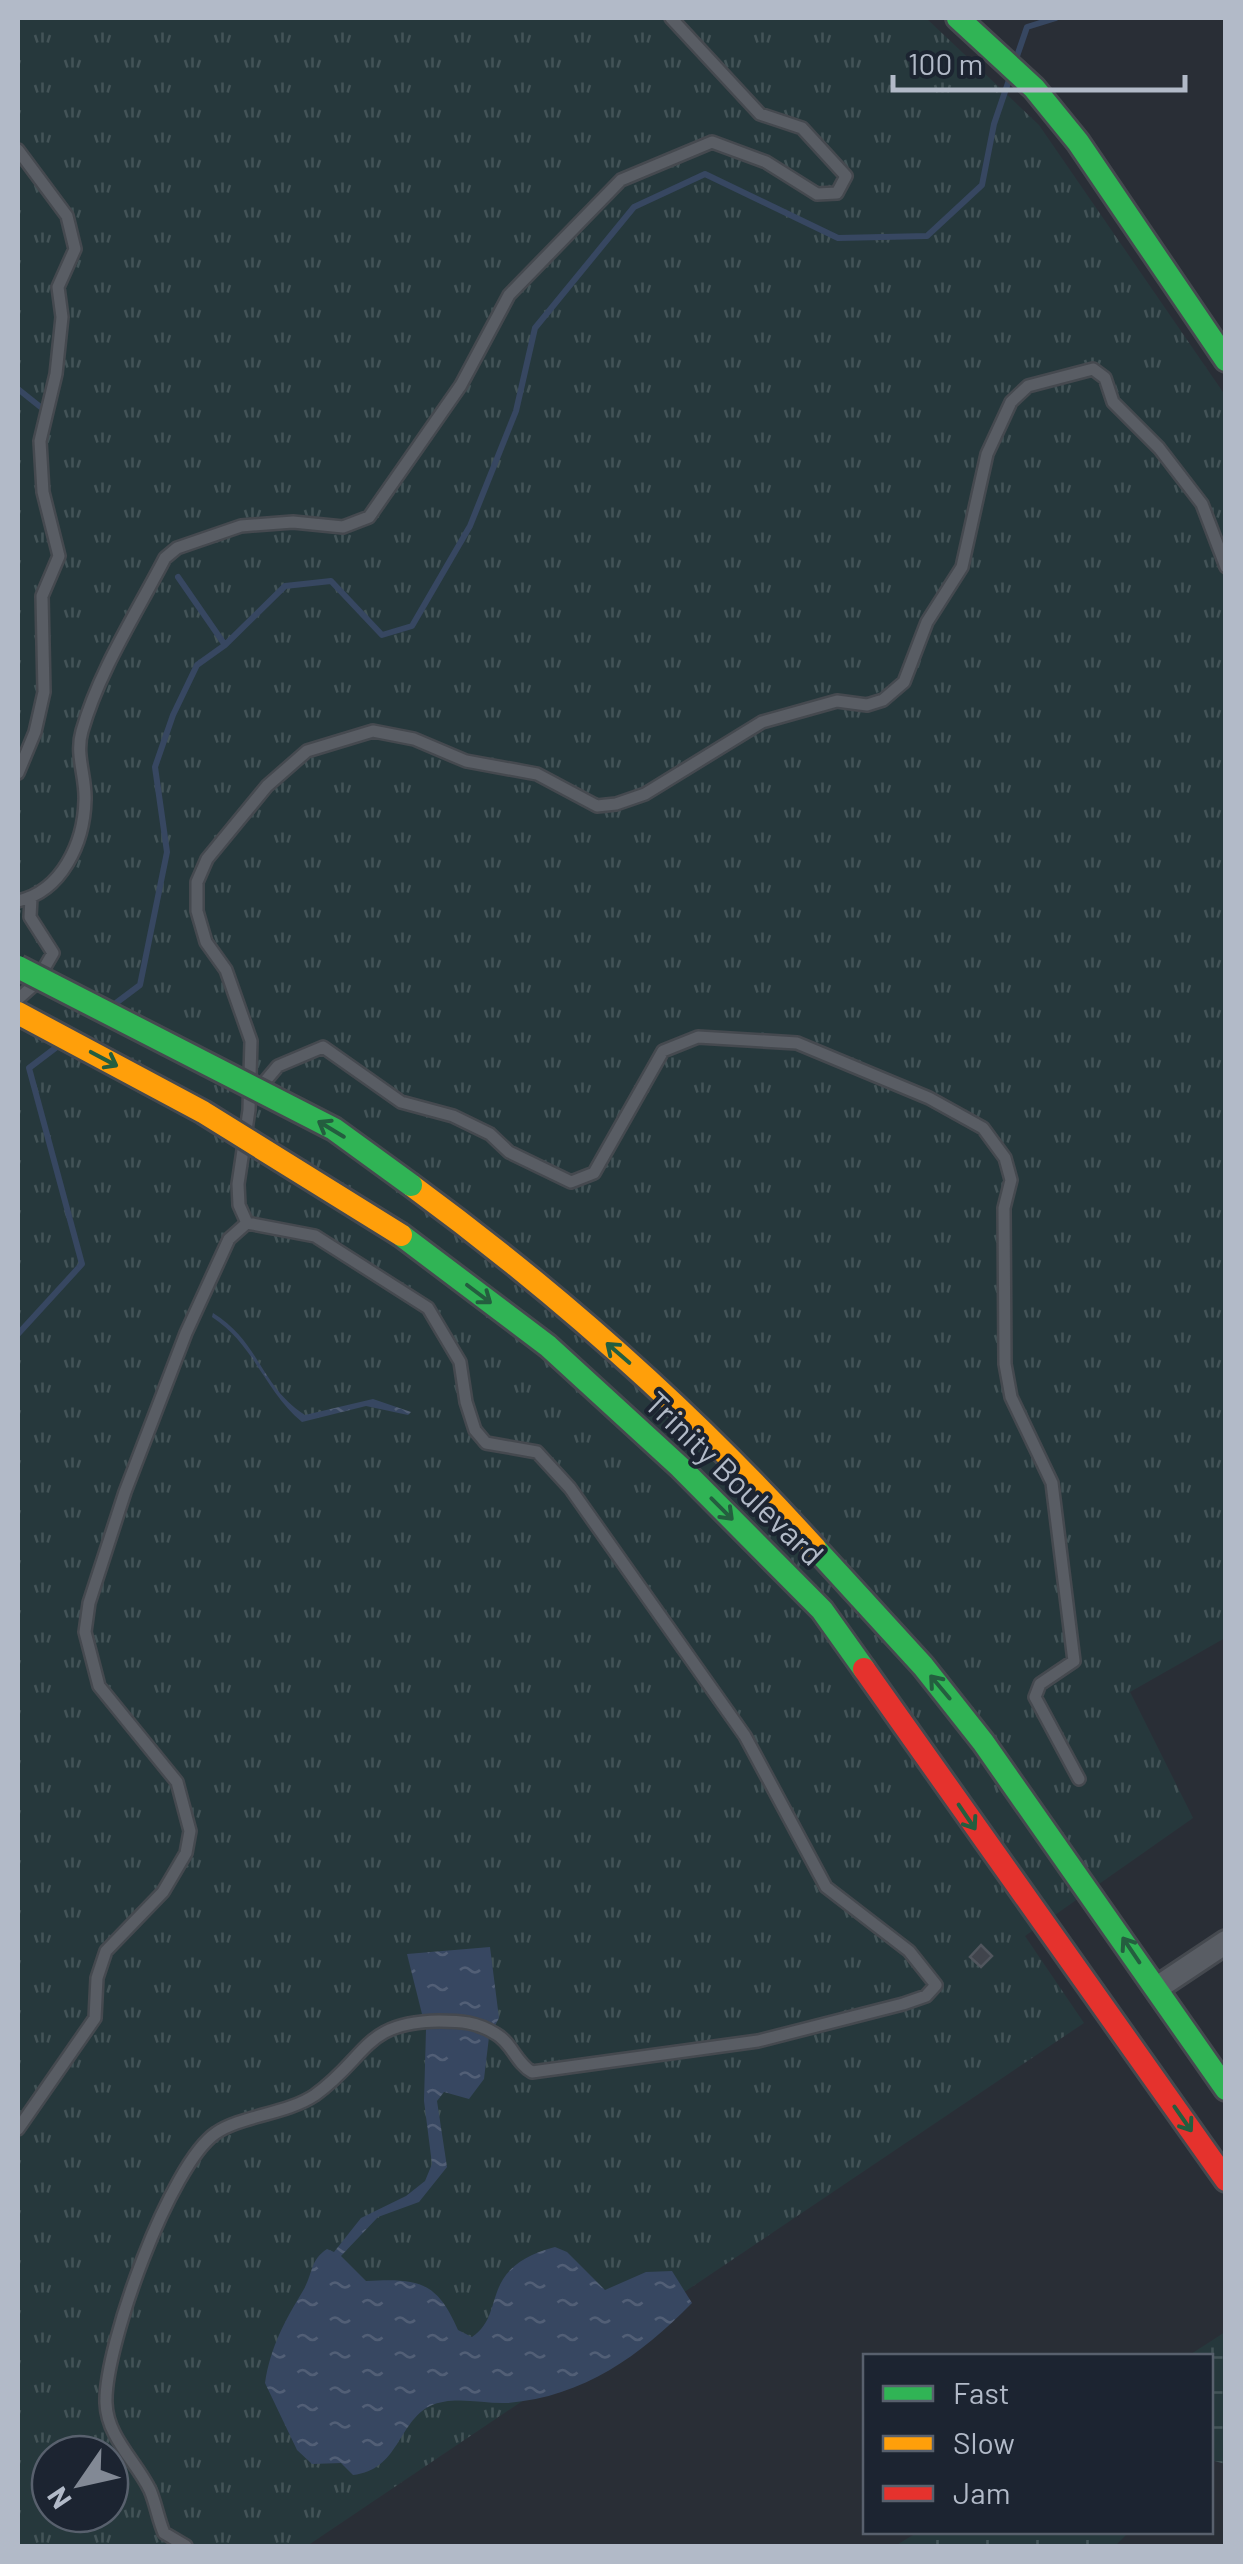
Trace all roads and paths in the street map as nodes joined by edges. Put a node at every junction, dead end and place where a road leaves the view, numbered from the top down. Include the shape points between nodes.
1 (670, 18) edge
2 (958, 18) edge
3 (18, 150) edge
4 (1226, 360) edge
5 (1226, 567) edge
6 (18, 773) edge
7 (24, 899) edge
8 (18, 967) edge
9 (18, 999) edge
10 (18, 1014) edge
11 (249, 1100) junction
12 (247, 1223) junction
13 (1079, 1779) dead end
14 (1226, 1942) edge
15 (1157, 1988) junction
16 (1226, 2088) edge
17 (18, 2129) edge
18 (1225, 2179) edge
19 (186, 2546) edge

1 - 7 lane via 760,114 802,128 825,149 846,183 837,193 816,194 766,162 712,142 642,168 621,180 509,295 461,385 370,517 343,527 240,526 165,558 81,733 85,800 73,852 49,887
2 - 4 main road via 1026,81 1078,142
3 - 6 lane via 66,216 74,249 58,287 56,374 40,441 42,492 60,556 42,596 44,692
5 - 11 lane via 1202,504 1113,402 1105,378 1093,368 1028,386 1011,402 987,454 962,566 927,622 904,682 883,700 837,701 762,722 645,794 597,806 538,774 466,761 414,739 373,732 307,751 267,786 197,882 196,911 206,942 226,970 252,1040
7 - 9 lane via 53,953
15 -> 8 main road, Trinity Boulevard, bridge via 945,1692 782,1509 684,1411 486,1237 334,1130
10 -> 18 main road, Trinity Boulevard, bridge via 203,1112 402,1234 548,1346 680,1467 822,1610
11 - 12 lane via 238,1184
11 - 13 lane via 278,1066 323,1047 402,1102 453,1116 571,1182 594,1173 662,1051 698,1038 739,1037 797,1043 983,1128 1005,1158 1010,1180 1004,1208 1005,1364 1011,1397 1052,1483 1074,1661 1040,1684 1036,1697
12 - 17 lane via 229,1239 186,1333 125,1492 85,1632 99,1686 176,1782 190,1831 186,1854 163,1892 106,1951 95,2018
12 - 19 lane via 316,1236 428,1308 460,1362 475,1430 486,1443 537,1452 570,1488 745,1736 826,1887 909,1951 936,1985 904,2004 758,2041 532,2072 500,2036 468,2020 399,2023 364,2046 312,2097 217,2132 180,2181 122,2311 106,2401 110,2423 150,2490 164,2533
14 - 15 street
15 - 16 main road, Trinity Boulevard

